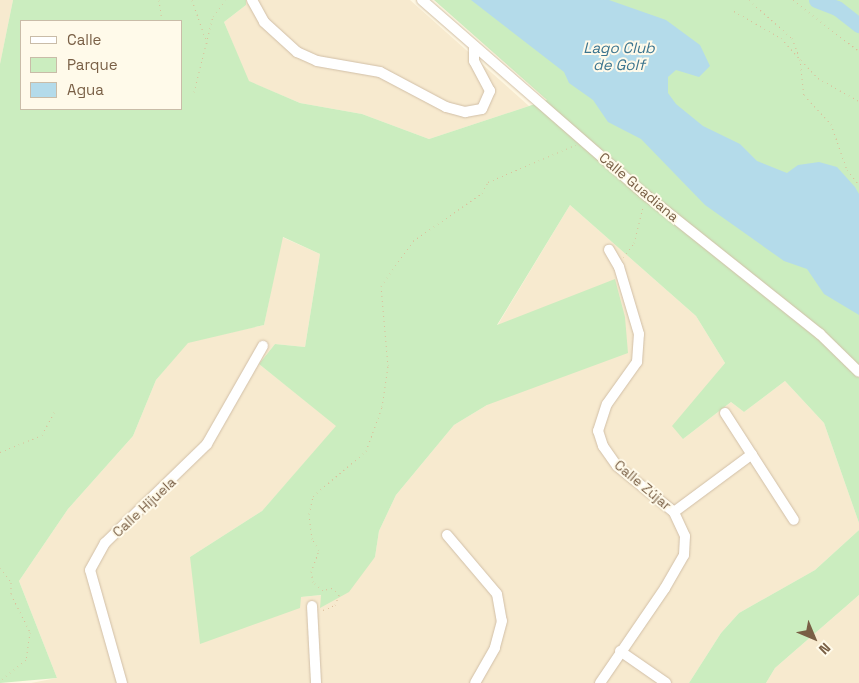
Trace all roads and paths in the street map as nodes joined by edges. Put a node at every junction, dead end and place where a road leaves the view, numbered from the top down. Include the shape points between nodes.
1 (159, 0) edge
2 (192, 0) edge
3 (225, 0) edge
4 (252, 0) edge
5 (422, 0) edge
6 (749, 0) edge
7 (794, 0) edge
8 (734, 11) dead end
9 (162, 20) edge
10 (208, 44) junction
11 (474, 46) junction
12 (859, 51) edge
13 (800, 59) junction
14 (194, 92) dead end
15 (859, 101) edge
16 (585, 141) junction
17 (859, 185) edge
18 (647, 196) junction
19 (609, 250) dead end
20 (617, 263) junction
21 (263, 346) dead end
22 (859, 372) edge
23 (55, 411) dead end
24 (725, 413) dead end
25 (0, 452) edge
26 (752, 454) junction
27 (674, 512) junction
28 (794, 520) dead end
29 (448, 535) dead end
30 (0, 568) edge
31 (313, 610) joint
32 (620, 651) junction
33 (0, 680) edge
34 (122, 683) edge
35 (316, 683) edge
36 (475, 683) edge
37 (600, 683) edge
38 (666, 683) edge

1 - 9 path
2 - 10 path
3 - 10 path via 213,16
4 - 11 street via 264,22 297,52 318,61 380,72 446,107 465,112 482,109 490,91 474,61
5 - 11 street, Calle Guadiana
6 - 13 path via 792,38
7 - 12 path
8 - 13 path via 781,38
10 - 14 path
11 - 16 street, Calle Guadiana
13 - 15 path via 818,78
13 - 17 path via 804,95 831,124 847,170
16 - 18 street, Calle Guadiana
16 - 31 path via 488,182 482,193 413,240 381,286 388,366 382,407 366,452 313,496 309,514 312,539 319,550 310,572 313,582 323,590 332,588 338,595 335,605
18 - 20 path via 634,242
18 - 22 street, Calle Guadiana via 820,334
19 - 20 street, Calle Zújar
20 - 27 street, Calle Zújar via 639,334 637,362 606,404 598,432 617,466
21 - 34 street, Calle Hijuela via 207,444 105,543 90,570
23 - 25 path via 42,435
24 - 26 street
26 - 27 street
26 - 28 street
27 - 32 street, Calle Zújar via 685,536 684,556
29 - 36 street via 497,594 499,630 495,648
30 - 33 path via 11,582 11,594 30,632 26,660
31 - 35 street
32 - 37 street, Calle Zújar
32 - 38 street

